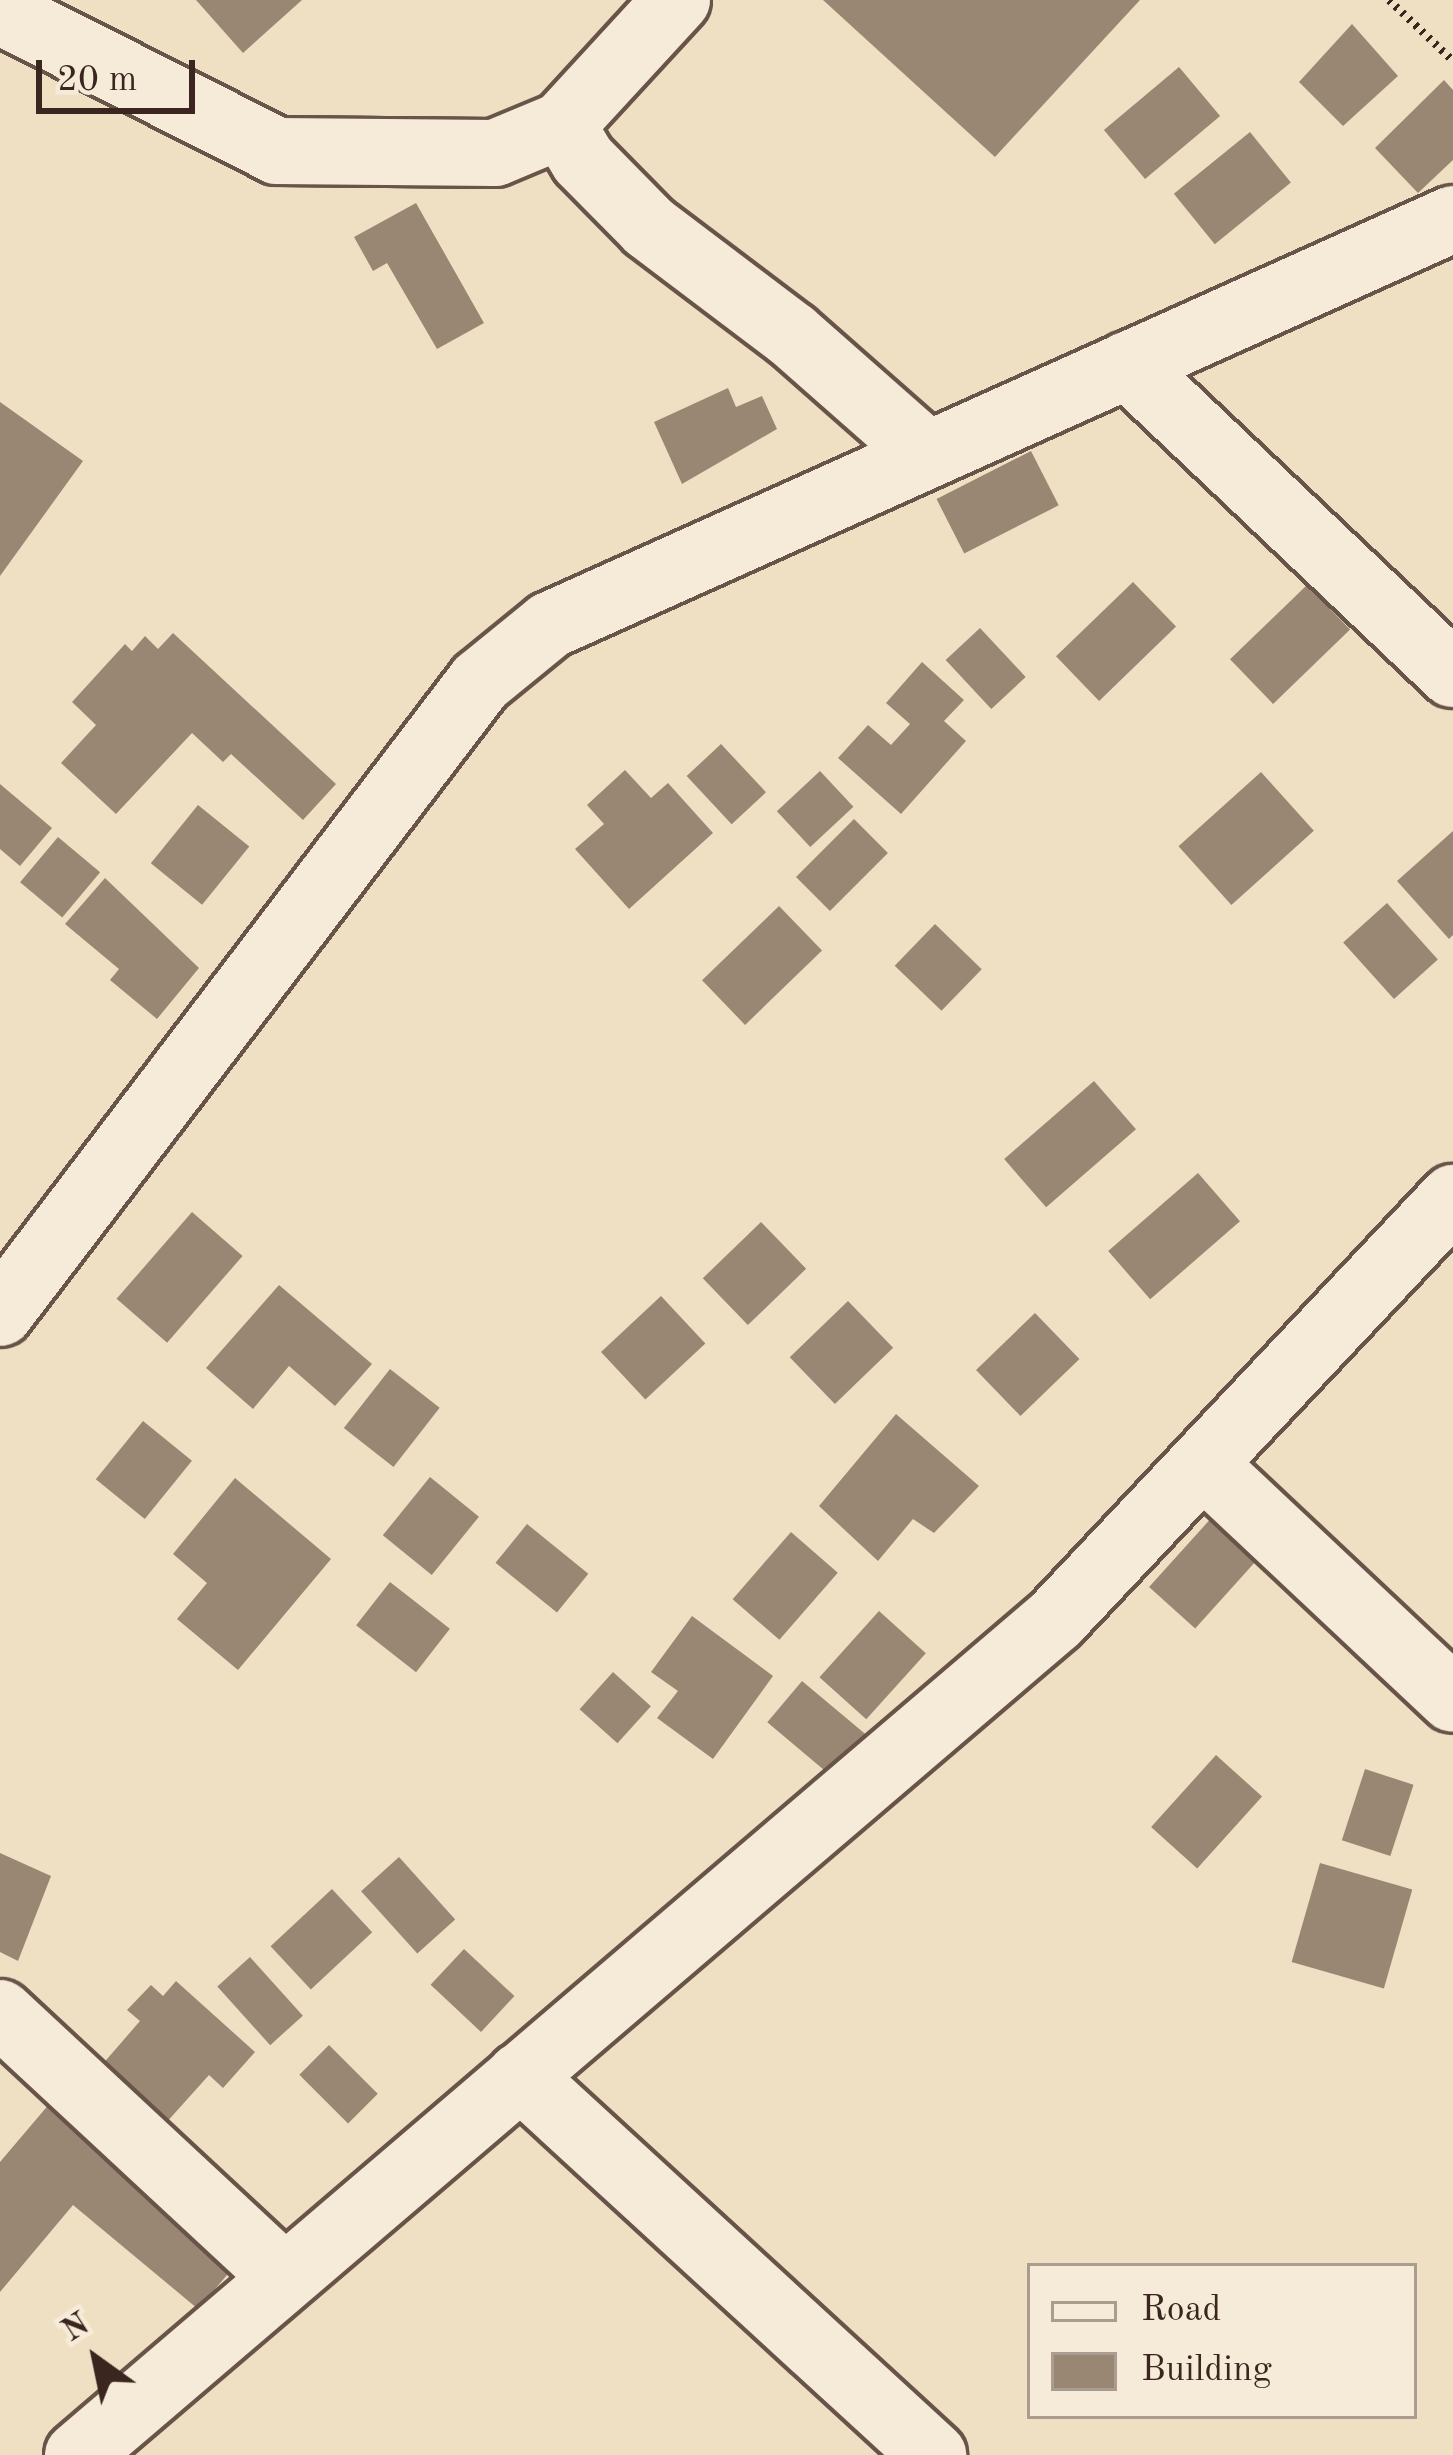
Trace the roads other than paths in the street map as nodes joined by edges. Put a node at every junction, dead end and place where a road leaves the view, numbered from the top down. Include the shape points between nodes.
1 (677, 0) edge
2 (0, 11) edge
3 (562, 124) junction
4 (1453, 219) edge
5 (1126, 365) junction
6 (928, 455) junction
7 (1453, 674) edge
8 (1453, 1198) edge
9 (0, 1313) edge
10 (1205, 1466) junction
11 (1453, 1699) edge
12 (0, 2013) edge
13 (520, 2075) junction
14 (284, 2277) junction
15 (78, 2455) edge
16 (933, 2455) edge

1 - 3 street
2 - 3 street via 277,151 495,153
3 - 6 street via 583,160 649,227 792,334
4 - 5 street
5 - 6 street
5 - 7 street
6 - 9 street via 550,625 480,682
8 - 10 street
10 - 11 street
10 - 13 street via 1056,1618
12 - 14 street
13 - 14 street
13 - 16 street
14 - 15 street

